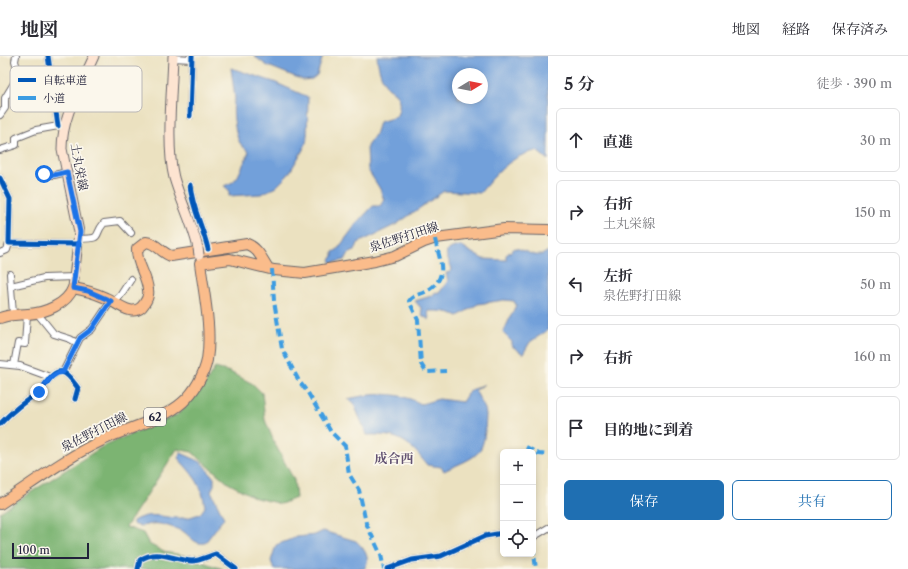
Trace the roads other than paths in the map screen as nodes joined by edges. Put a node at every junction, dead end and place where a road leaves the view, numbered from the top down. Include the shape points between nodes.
1 (16, 56) edge
2 (48, 56) edge
3 (94, 56) edge
4 (173, 57) edge
5 (192, 57) edge
6 (16, 66) edge
7 (50, 66) edge
8 (89, 66) edge
9 (10, 91) edge
10 (58, 112) edge
11 (68, 112) edge
12 (0, 115) edge
13 (190, 116) dead end
14 (61, 126) junction
15 (0, 150) edge
16 (67, 172) junction
17 (44, 174) dead end
18 (0, 178) edge
19 (190, 185) dead end
20 (548, 230) edge
21 (131, 233) dead end
22 (79, 242) junction
23 (9, 243) junction
24 (0, 253) edge
25 (201, 254) junction
26 (268, 268) junction
27 (10, 274) dead end
28 (75, 277) junction
29 (131, 279) dead end
30 (11, 286) junction
31 (73, 288) junction
32 (112, 301) junction
33 (38, 313) junction
34 (13, 314) junction
35 (27, 314) junction
36 (0, 318) edge
37 (77, 343) junction
38 (0, 364) edge
39 (14, 365) junction
40 (63, 372) junction
41 (50, 378) junction
42 (75, 400) dead end
43 (0, 424) edge
44 (0, 504) edge
45 (548, 528) edge
46 (500, 534) edge
47 (536, 535) edge
48 (138, 569) edge
49 (236, 569) edge
50 (387, 569) edge

1 - 6 street
2 - 7 street
3 - 8 main road, 土丸栄線
4 - 5 street
4 - 25 main road via 171,161 174,178 189,214
5 - 13 street
9 - 12 street
10 - 14 street
11 - 14 main road, 土丸栄線
14 - 15 street via 36,130 16,138 16,145
14 - 16 main road, 土丸栄線
16 - 17 street
16 - 22 main road, 土丸栄線 via 80,232
18 - 23 street via 10,199
19 - 25 street via 191,200 204,233
20 - 26 main road, 泉佐野打田線 via 504,229 436,238 395,256 305,273
21 - 22 street via 120,221 104,223 98,236
22 - 23 street
22 - 28 main road, 土丸栄線
23 - 24 street via 7,250
25 - 26 main road, 泉佐野打田線
25 - 26 main road, 泉佐野打田線 via 247,244 253,246
25 - 32 main road, 泉佐野打田線 via 170,256 152,242 140,244 137,257 147,284 148,296 142,307 131,310
25 - 44 main road, 泉佐野打田線 / 62 via 207,361 192,391 173,409 80,452
27 - 30 street
28 - 30 street via 44,278
28 - 31 main road, 土丸栄線
29 - 32 street via 120,296
30 - 34 street
31 - 32 main road, 泉佐野打田線
31 - 33 main road via 65,301
32 - 37 street via 92,329
33 - 35 main road
33 - 37 street via 54,334
34 - 35 main road
34 - 36 main road
35 - 39 street via 24,344 18,344
37 - 40 street
38 - 39 street
39 - 41 street
40 - 41 street
40 - 42 street via 78,388
41 - 43 street via 39,392 27,398
45 - 47 street
46 - 50 street via 485,536 441,556 412,560
48 - 49 street via 140,560 152,555 169,555 193,561 216,554

